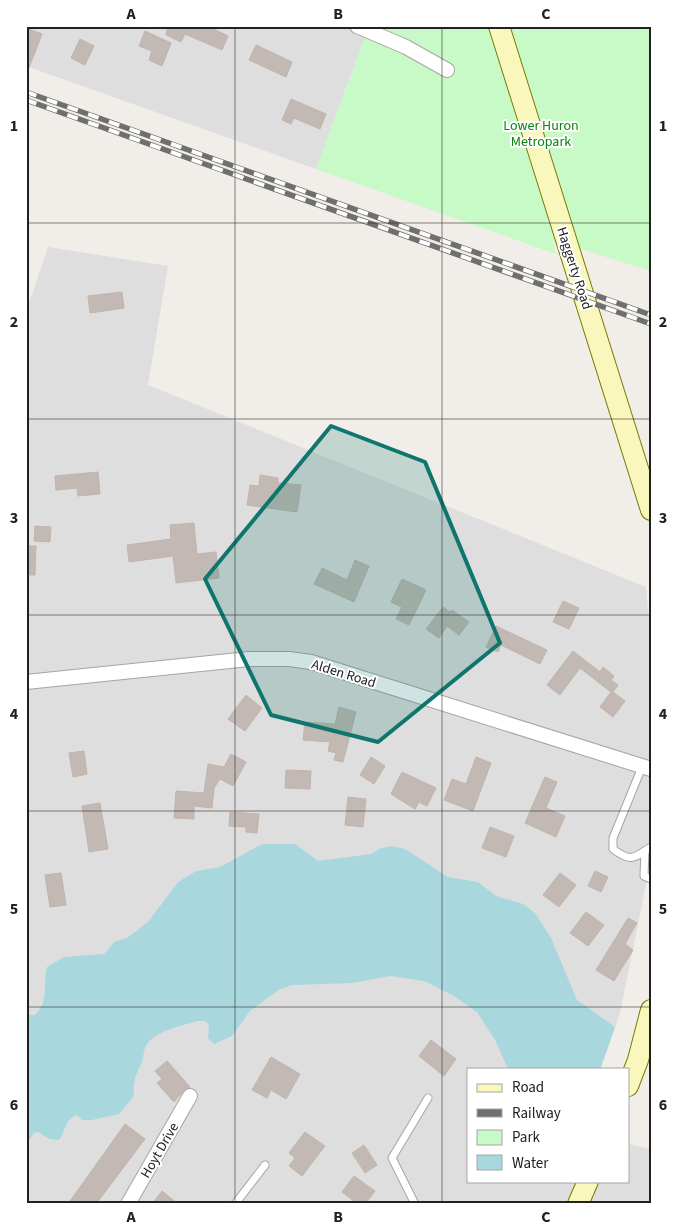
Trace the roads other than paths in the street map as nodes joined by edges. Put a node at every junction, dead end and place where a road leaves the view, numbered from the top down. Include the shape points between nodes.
1 (357, 26) edge
2 (499, 26) edge
3 (447, 70) dead end
4 (651, 510) edge
5 (26, 682) edge
6 (646, 768) edge
7 (648, 849) edge
8 (651, 878) edge
9 (651, 1010) edge
10 (630, 1081) edge
11 (190, 1096) dead end
12 (428, 1098) dead end
13 (265, 1165) dead end
14 (588, 1182) edge
15 (128, 1204) edge
16 (235, 1204) edge
17 (415, 1204) edge
18 (578, 1204) edge

1 - 3 street via 406,47
2 - 4 main road, Haggerty Road
5 - 6 street, Alden Road via 249,659 312,662
6 - 7 lane via 613,838 613,849 634,859
7 - 8 lane via 644,876
9 - 10 main road
11 - 15 street, Hoyt Drive
12 - 17 lane via 392,1158
13 - 16 lane
14 - 18 main road

